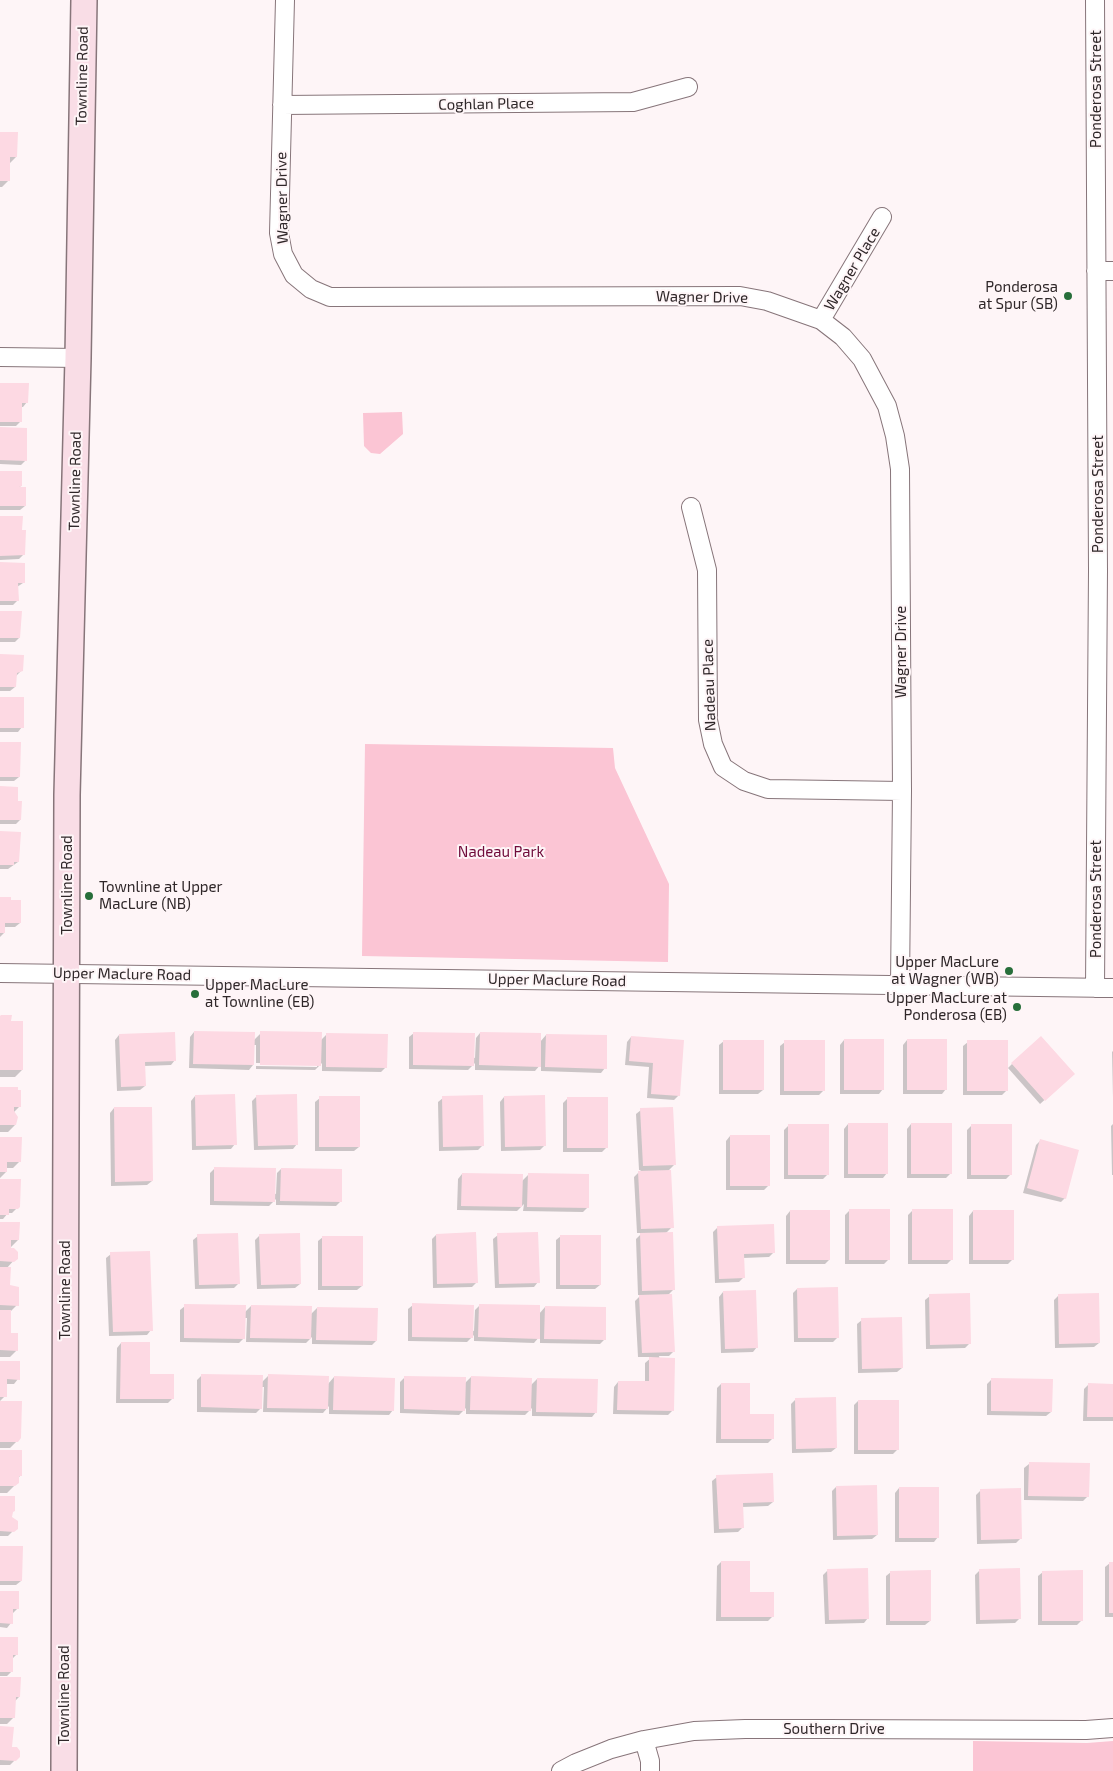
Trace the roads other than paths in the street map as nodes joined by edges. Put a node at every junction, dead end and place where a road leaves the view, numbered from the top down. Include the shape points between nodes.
1 (84, 0) edge
2 (285, 0) edge
3 (1096, 0) edge
4 (688, 87) dead end
5 (282, 105) junction
6 (882, 217) dead end
7 (1105, 271) edge
8 (821, 320) junction
9 (0, 357) edge
10 (78, 358) junction
11 (691, 508) dead end
12 (902, 791) junction
13 (0, 973) edge
14 (66, 973) junction
15 (900, 985) junction
16 (1095, 988) junction
17 (1113, 988) edge
18 (1113, 1728) edge
19 (644, 1740) junction
20 (64, 1771) edge
21 (561, 1771) edge
22 (650, 1771) edge

1 - 10 street, Townline Road
2 - 5 street, Wagner Drive
3 - 7 street, Ponderosa Street
4 - 5 street, Coghlan Place via 633,102
5 - 8 street, Wagner Drive via 279,233 283,254 294,275 311,289 330,298 740,296 767,301
6 - 8 street, Wagner Place
7 - 16 street, Ponderosa Street via 1098,570
8 - 12 street, Wagner Drive via 843,337 862,359 887,406 895,436 900,469
9 - 10 street
10 - 14 street, Townline Road
11 - 12 street, Nadeau Place via 707,570 708,720 713,744 723,767 744,781 768,789
12 - 15 street, Wagner Drive
13 - 14 street, Upper Maclure Road
14 - 15 street, Upper Maclure Road
14 - 20 street, Townline Road
15 - 16 street, Upper Maclure Road
16 - 17 street, Upper Maclure Road
18 - 19 street, Southern Drive via 745,1729 694,1731
19 - 21 street, Southern Drive via 611,1749
19 - 22 street

